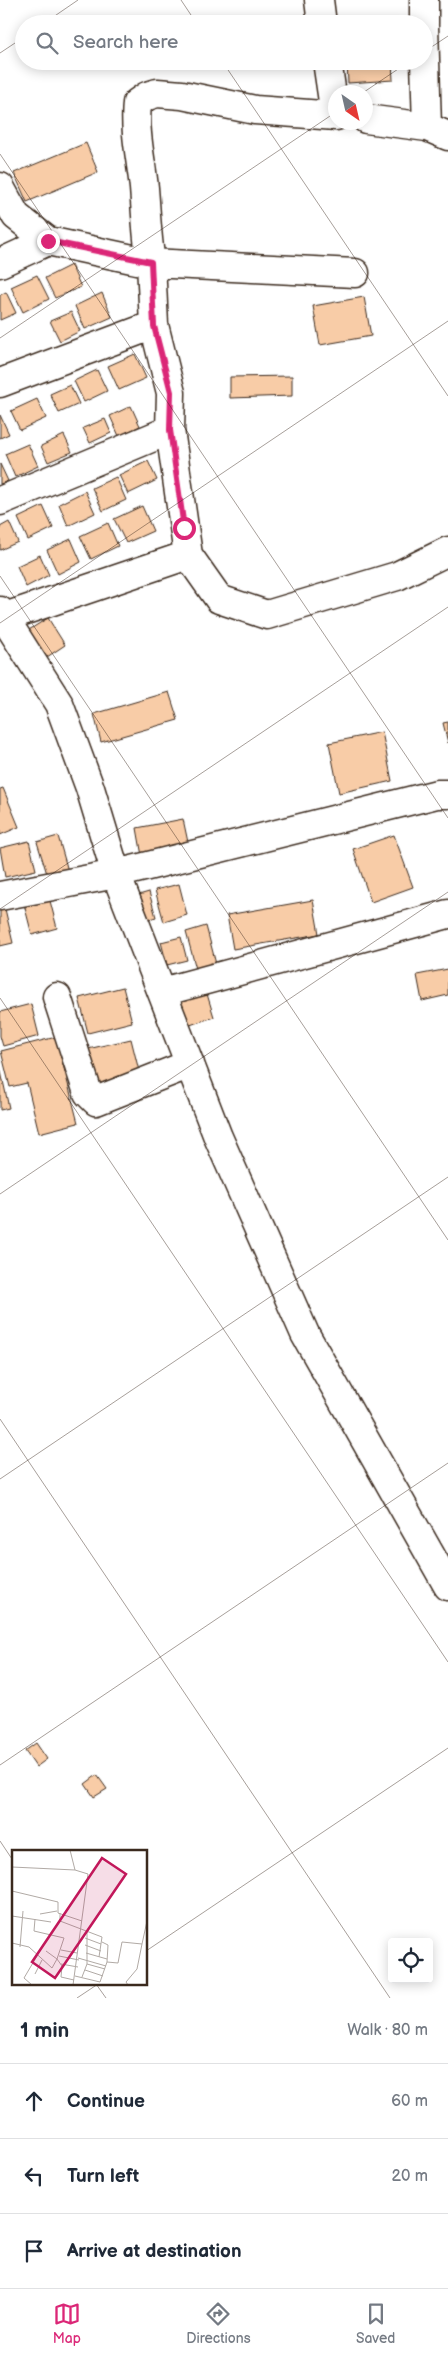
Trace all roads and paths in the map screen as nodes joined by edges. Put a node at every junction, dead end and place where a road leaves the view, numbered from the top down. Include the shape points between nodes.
1 (319, 0) edge
2 (424, 0) edge
3 (321, 15) edge
4 (424, 15) edge
5 (328, 70) edge
6 (430, 70) edge
7 (330, 85) edge
8 (328, 115) edge
9 (373, 120) edge
10 (437, 131) edge
11 (0, 187) edge
12 (48, 241) junction
13 (151, 262) junction
14 (0, 263) edge
15 (355, 273) dead end
16 (154, 326) junction
17 (0, 383) edge
18 (170, 430) junction
19 (0, 500) edge
20 (448, 551) edge
21 (188, 555) junction
22 (2, 614) edge
23 (448, 794) edge
24 (116, 874) junction
25 (0, 896) edge
26 (448, 914) edge
27 (162, 992) junction
28 (57, 997) dead end
29 (190, 1064) junction
30 (448, 1586) edge

1 - 3 street
2 - 4 street
5 - 7 street
6 - 10 street
8 - 13 street via 255,110 157,93 137,103 136,129
9 - 10 street
11 - 12 street via 16,216
12 - 13 street
12 - 14 street
13 - 15 street
13 - 16 street
16 - 17 street
16 - 18 street via 171,392
18 - 19 street
18 - 21 street
20 - 21 street via 397,576 267,615 219,599
21 - 22 street
22 - 24 street via 59,704 90,788
23 - 24 street via 437,794
24 - 25 street
24 - 27 street
26 - 27 street
27 - 29 street
28 - 29 street via 88,1093 96,1101
29 - 30 street via 218,1137 305,1334

